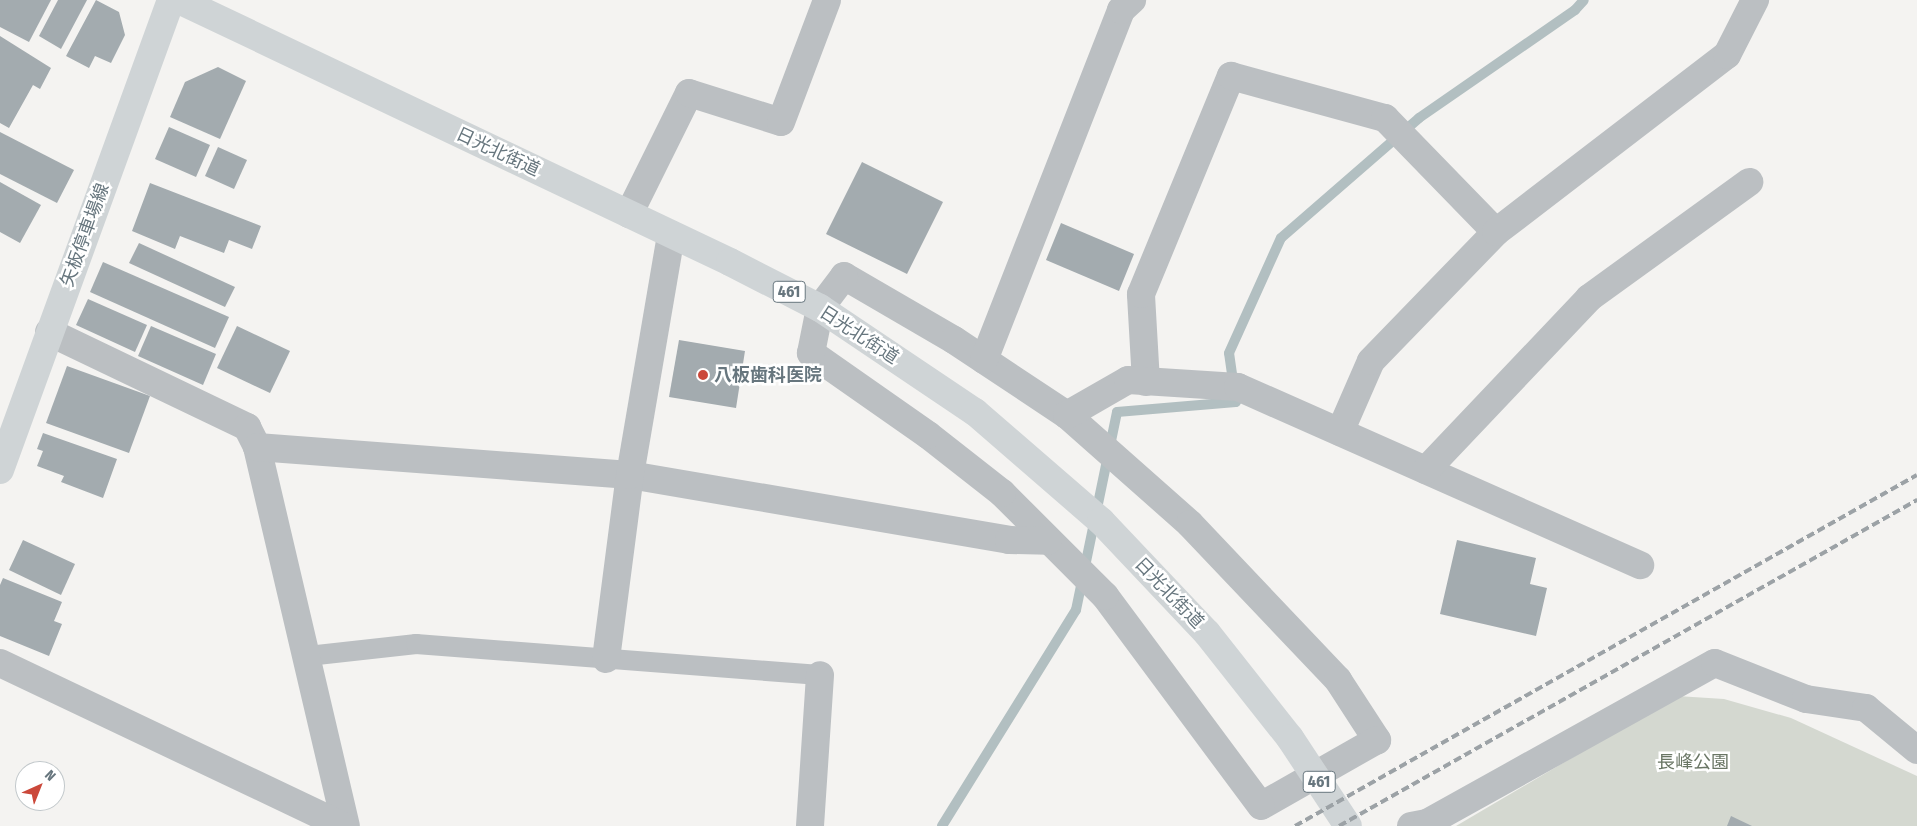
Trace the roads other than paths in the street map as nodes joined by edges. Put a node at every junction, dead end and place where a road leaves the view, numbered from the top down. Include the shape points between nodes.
1 (171, 0) edge
2 (179, 0) edge
3 (827, 0) edge
4 (1132, 0) edge
5 (1755, 0) edge
6 (1749, 182) dead end
7 (629, 214) junction
8 (1496, 232) junction
9 (671, 234) junction
10 (820, 308) junction
11 (50, 332) junction
12 (984, 360) junction
13 (1146, 382) junction
14 (1067, 415) junction
15 (1340, 432) junction
16 (257, 447) junction
17 (0, 470) edge
18 (1426, 470) junction
19 (630, 475) junction
20 (1048, 541) junction
21 (1640, 564) dead end
22 (308, 656) junction
23 (606, 659) junction
24 (0, 663) edge
25 (820, 675) joint
26 (1917, 750) edge
27 (1422, 825) edge
28 (345, 826) edge
29 (810, 826) edge
30 (1348, 826) edge

1 - 11 main road, 矢板停車場線
2 - 7 main road, 日光北街道 / 461
3 - 7 street via 781,122 689,93
4 - 12 street via 1122,10
5 - 8 street via 1726,55
6 - 18 street via 1589,298
7 - 9 main road, 日光北街道 / 461
8 - 13 street via 1385,118 1231,76 1141,294
8 - 15 street via 1370,361
9 - 10 main road, 日光北街道 / 461
9 - 19 street
10 - 12 street via 844,276
10 - 20 street via 811,353 928,435 1002,493
10 - 30 main road, 日光北街道 / 461 via 975,412 1101,521 1207,633 1290,738
11 - 16 street via 247,427
11 - 17 main road, 矢板停車場線
12 - 14 street
13 - 14 street via 1128,380
13 - 15 street via 1238,387
14 - 20 street via 1190,524 1338,680 1377,740 1261,806 1131,628 1105,596
15 - 18 street
16 - 19 street
16 - 22 street
18 - 21 street
19 - 20 street via 1009,540
19 - 23 street
22 - 23 lane via 416,644
22 - 28 street
23 - 25 lane
24 - 28 street
25 - 29 street
26 - 27 street via 1866,708 1806,699 1714,664

